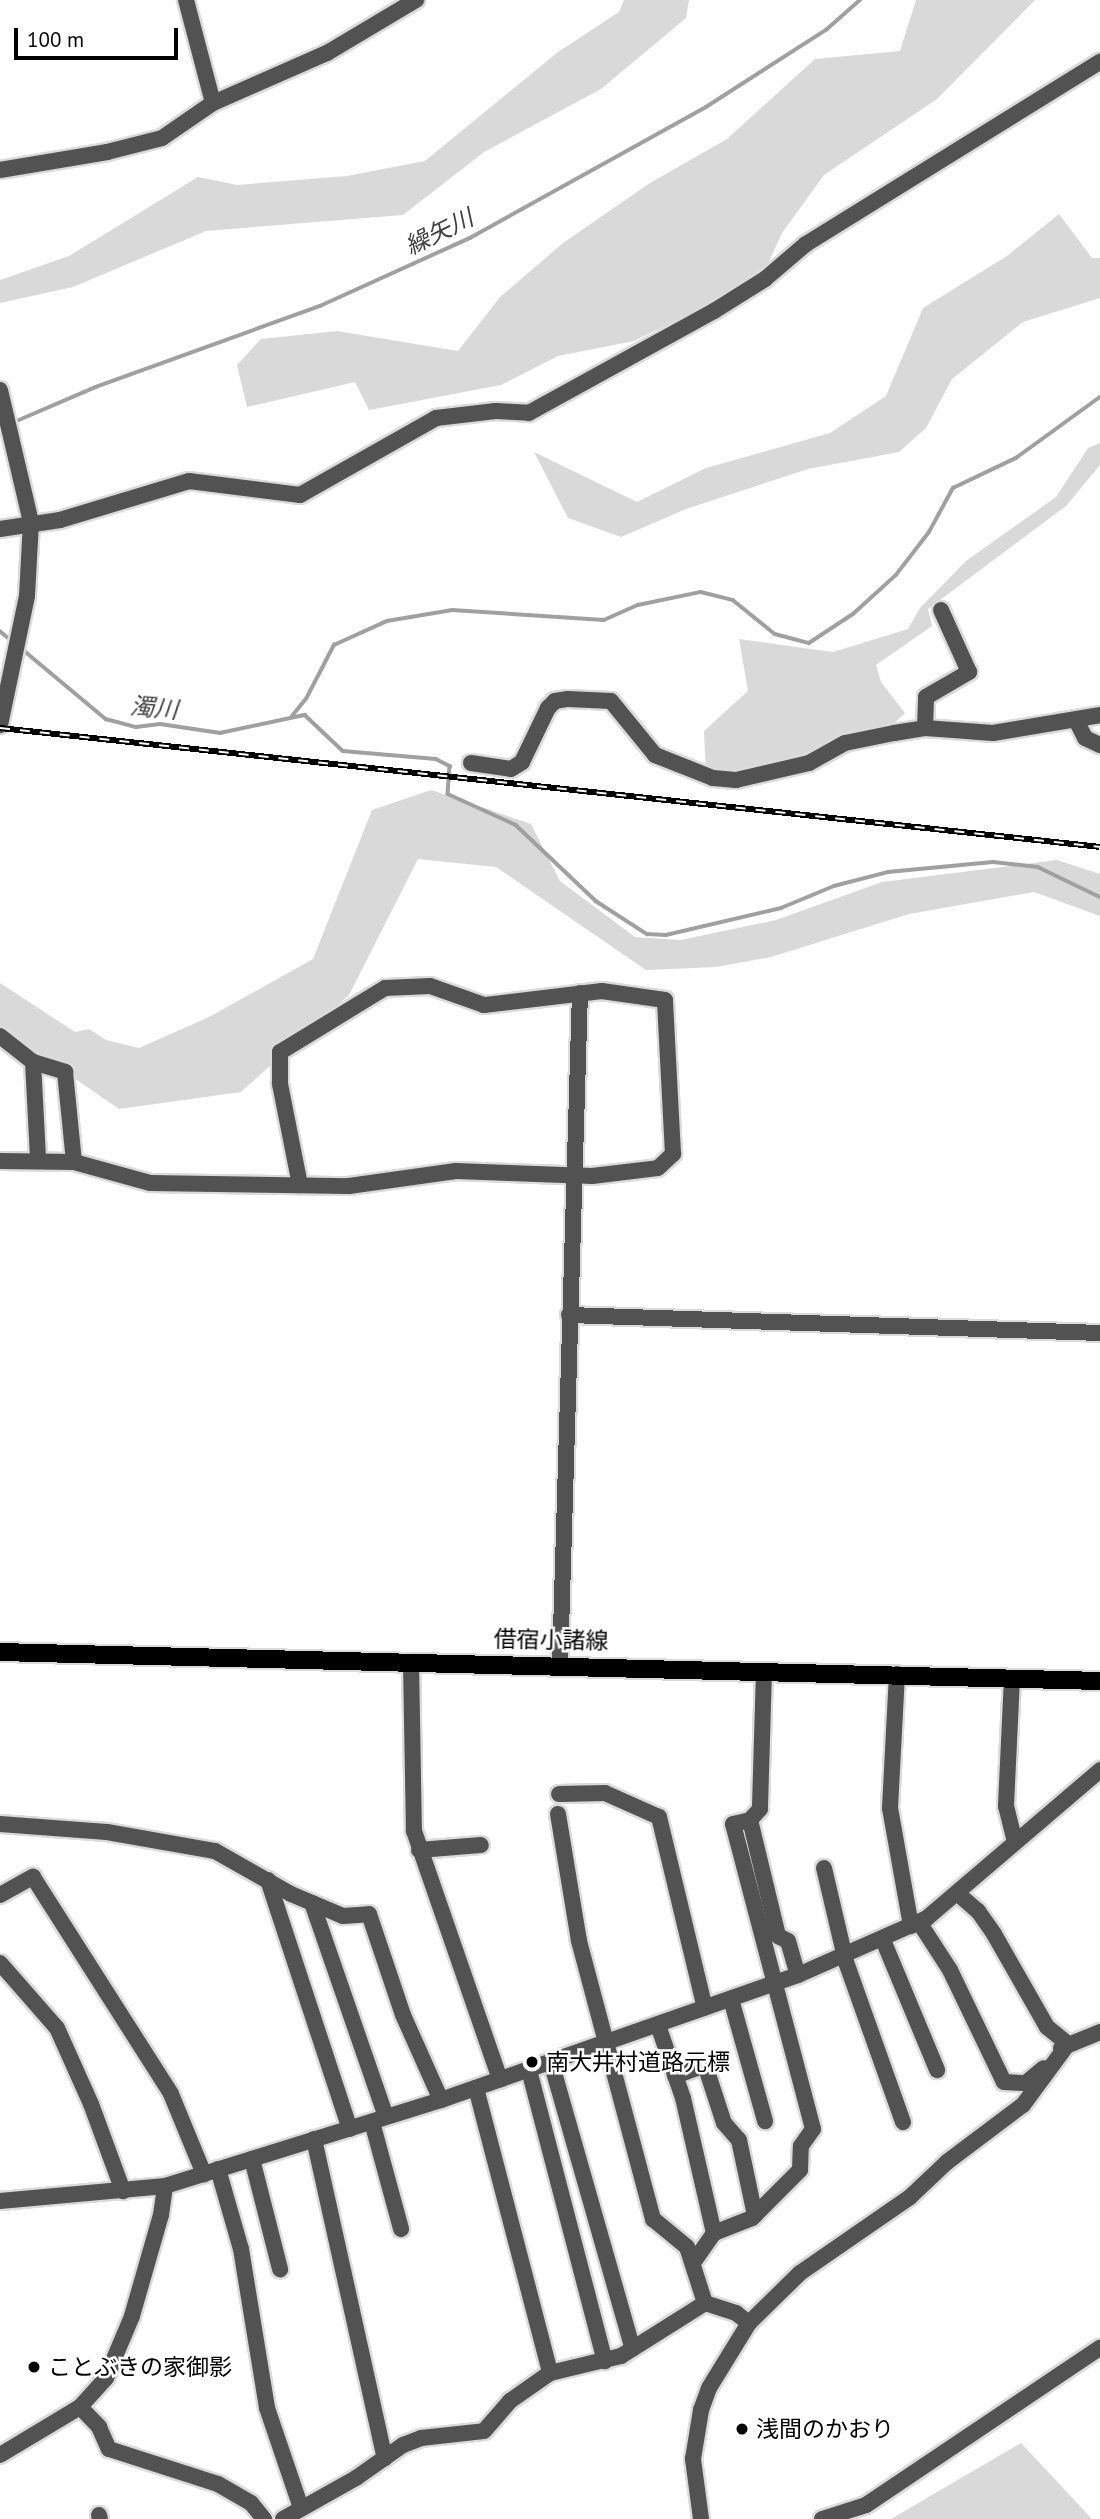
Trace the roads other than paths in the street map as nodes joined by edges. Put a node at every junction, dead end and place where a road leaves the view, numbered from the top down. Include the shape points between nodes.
1 (186, 0) edge
2 (416, 0) edge
3 (1100, 62) edge
4 (213, 103) junction
5 (0, 170) edge
6 (2, 396) edge
7 (30, 522) junction
8 (0, 529) edge
9 (941, 610) dead end
10 (1100, 715) edge
11 (1077, 722) junction
12 (0, 725) edge
13 (925, 728) junction
14 (1100, 745) edge
15 (471, 763) dead end
16 (580, 993) junction
17 (0, 1036) edge
18 (33, 1062) junction
19 (38, 1159) junction
20 (0, 1161) edge
21 (74, 1162) junction
22 (574, 1174) junction
23 (300, 1185) junction
24 (569, 1315) junction
25 (1100, 1333) edge
26 (0, 1652) edge
27 (411, 1662) junction
28 (560, 1665) junction
29 (764, 1671) junction
30 (897, 1674) junction
31 (1012, 1678) junction
32 (1100, 1681) edge
33 (1100, 1770) edge
34 (559, 1794) dead end
35 (558, 1814) dead end
36 (750, 1820) junction
37 (0, 1824) edge
38 (1015, 1842) junction
39 (481, 1845) dead end
40 (419, 1850) junction
41 (824, 1868) dead end
42 (268, 1880) junction
43 (957, 1894) junction
44 (0, 1895) edge
45 (312, 1903) junction
46 (915, 1924) junction
47 (883, 1940) junction
48 (845, 1953) junction
49 (0, 1963) edge
50 (798, 1975) junction
51 (773, 1984) junction
52 (731, 1999) junction
53 (705, 2008) junction
54 (658, 2025) junction
55 (1100, 2032) edge
56 (607, 2043) junction
57 (1068, 2044) junction
58 (551, 2062) junction
59 (529, 2070) junction
60 (937, 2070) dead end
61 (675, 2076) junction
62 (500, 2080) junction
63 (476, 2088) junction
64 (441, 2100) junction
65 (379, 2119) junction
66 (765, 2121) dead end
67 (903, 2122) dead end
68 (350, 2129) junction
69 (314, 2140) junction
70 (253, 2159) junction
71 (211, 2172) junction
72 (164, 2186) junction
73 (123, 2191) junction
74 (0, 2201) edge
75 (755, 2215) junction
76 (401, 2229) dead end
77 (714, 2233) junction
78 (695, 2260) junction
79 (280, 2269) dead end
80 (705, 2303) junction
81 (749, 2323) junction
82 (1100, 2348) edge
83 (632, 2349) junction
84 (605, 2361) junction
85 (550, 2373) junction
86 (80, 2407) junction
87 (0, 2455) edge
88 (385, 2458) junction
89 (301, 2508) junction
90 (264, 2519) edge
91 (283, 2519) edge
92 (701, 2519) edge
93 (822, 2519) edge

1 - 4 street
2 - 4 street via 327,53
3 - 7 street via 806,244 765,279 713,311 611,372 529,413 496,411 436,418 300,495 189,481 60,520
4 - 5 street via 162,138
6 - 7 street
7 - 8 street
7 - 12 street via 27,596
9 - 13 street via 969,672 926,697
10 - 11 street
11 - 13 street via 993,733
11 - 14 street via 1085,738
13 - 15 street via 853,741 789,768 722,779 655,755 611,701 568,699 555,701 548,708 522,762 511,769
16 - 22 street
16 - 22 street via 602,991 665,1000 673,1154 658,1168
16 - 23 street via 484,1004 430,986 385,988 280,1052 280,1084
17 - 18 street
18 - 19 street
18 - 21 street via 65,1072
19 - 20 street
19 - 21 street
21 - 23 street via 150,1183
22 - 23 street via 456,1171 352,1186
22 - 24 street
24 - 25 street
24 - 28 street
26 - 27 main road, 借宿小諸線
27 - 28 main road, 借宿小諸線
27 - 40 street via 412,1794
28 - 29 main road, 借宿小諸線
29 - 30 main road, 借宿小諸線
29 - 36 street via 760,1809
30 - 31 main road, 借宿小諸線
30 - 46 street via 890,1808
31 - 32 main road, 借宿小諸線
31 - 38 street via 1006,1806
33 - 38 street
34 - 53 street via 605,1793 659,1817
35 - 56 street via 567,1888
36 - 50 street via 778,1936 788,1941
36 - 51 street via 733,1824
37 - 42 street via 107,1832 215,1851
38 - 43 street
39 - 40 street
40 - 62 street
41 - 48 street
42 - 45 street
42 - 68 street
43 - 46 street
43 - 57 street via 978,1911 994,1934 1047,2027
44 - 71 street via 33,1877 171,2094
45 - 64 street via 343,1916 369,1914 403,2015
45 - 65 street
46 - 47 street
46 - 57 street via 950,1970 1004,2082 1026,2083
47 - 48 street
47 - 60 street
48 - 50 street
48 - 67 street
49 - 73 street via 57,2028
50 - 51 street
51 - 52 street
51 - 75 street via 813,2129 801,2146 800,2170
52 - 53 street
52 - 66 street
53 - 54 street
54 - 56 street
54 - 61 street
55 - 57 street
56 - 58 street
56 - 78 street via 653,2219 687,2247
57 - 81 street via 1023,2105 947,2162 910,2197 800,2273
58 - 59 street
58 - 83 street
59 - 62 street
59 - 84 street
61 - 75 street via 705,2065 724,2123 739,2140
61 - 77 street
62 - 63 street
63 - 64 street
63 - 85 street
64 - 65 street
65 - 68 street
65 - 76 street
68 - 69 street
69 - 70 street
69 - 88 street
70 - 71 street
70 - 79 street
71 - 72 street
71 - 89 street via 241,2249 267,2408
72 - 73 street
72 - 86 street via 158,2230 117,2358
73 - 74 street
75 - 77 street
77 - 78 street
78 - 80 street
80 - 81 street via 736,2313
80 - 83 street
81 - 92 street via 709,2388 701,2410 693,2459
82 - 93 street via 866,2505
83 - 84 street
84 - 85 street
85 - 88 street via 510,2401 484,2431 421,2438
86 - 87 street
86 - 90 street via 99,2427 109,2449 218,2484 251,2503
88 - 89 street
89 - 91 street

